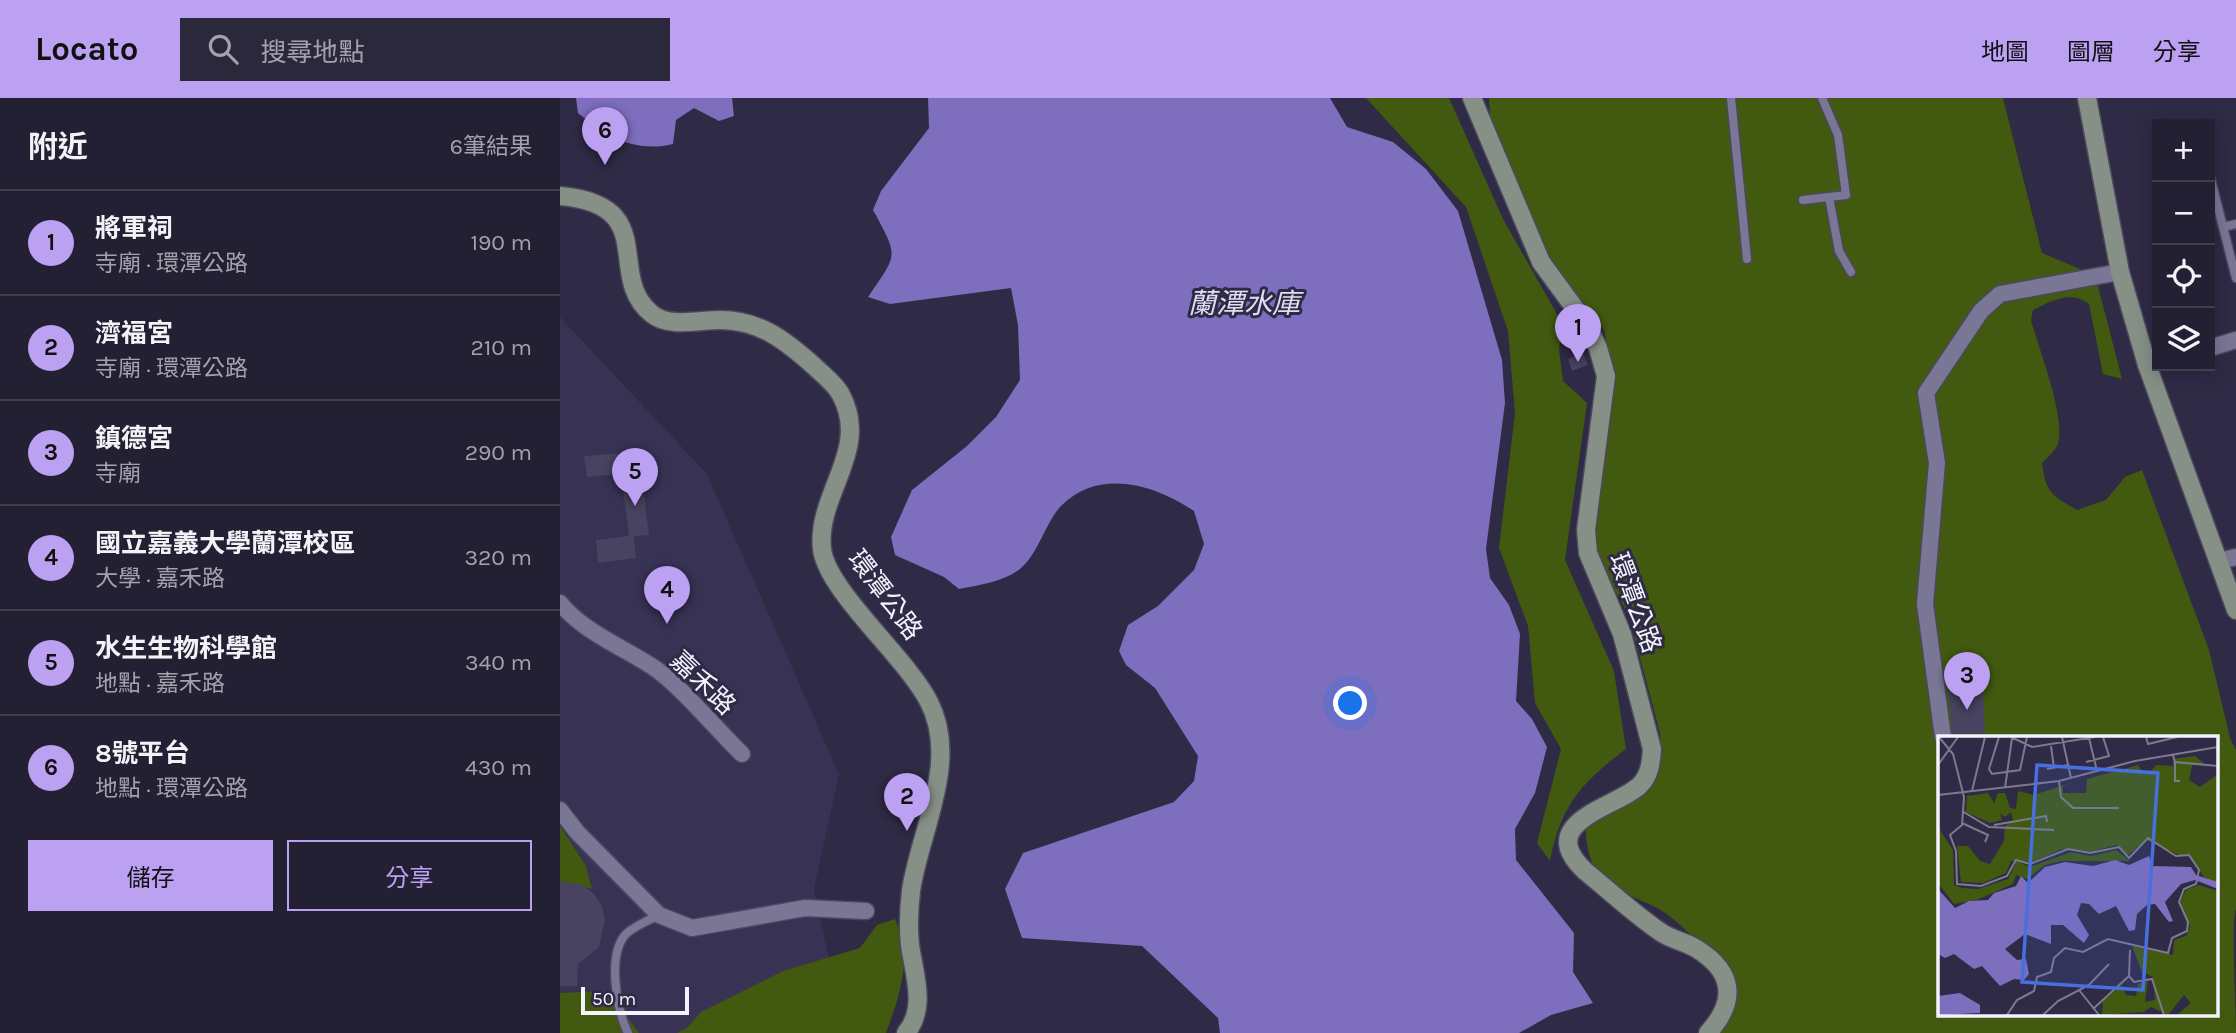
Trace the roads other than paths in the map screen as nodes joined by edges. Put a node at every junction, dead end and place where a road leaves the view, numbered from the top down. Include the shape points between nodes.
1 (1472, 98) edge
2 (1731, 98) edge
3 (1822, 98) edge
4 (2087, 98) edge
5 (2212, 182) edge
6 (560, 196) edge
7 (1829, 197) junction
8 (1803, 201) dead end
9 (2236, 224) edge
10 (2223, 227) junction
11 (1747, 259) dead end
12 (1851, 272) dead end
13 (2120, 272) junction
14 (2236, 278) edge
15 (2236, 340) edge
16 (2215, 346) edge
17 (2152, 364) edge
18 (2155, 371) edge
19 (2227, 559) edge
20 (560, 603) edge
21 (2236, 610) edge
22 (1943, 736) edge
23 (742, 754) dead end
24 (560, 810) edge
25 (866, 911) dead end
26 (659, 915) junction
27 (628, 1033) edge
28 (906, 1033) edge
29 (1708, 1033) edge

1 - 29 street, 環潭公路 via 1541,262 1587,326 1606,376 1586,530 1588,553 1622,634 1652,749 1651,766 1639,786 1576,824 1570,849 1585,872 1664,934 1696,948 1720,967 1730,989 1725,1011
2 - 11 lane
3 - 7 lane via 1838,135 1846,195
4 - 13 street
5 - 10 lane
6 - 28 street, 環潭公路 via 588,199 609,210 621,224 636,294 651,314 664,321 724,320 764,328 784,339 825,377 846,405 851,441 830,504 822,549 829,573 914,677 930,704 938,732 938,787 911,888 910,942 918,1000 915,1019
7 - 8 lane
7 - 12 lane via 1839,251
9 - 10 lane
10 - 14 lane
13 - 17 street
13 - 22 street via 2000,294 1981,311 1926,393 1937,463 1925,604
15 - 16 street
18 - 19 street
19 - 21 street
20 - 23 street, 嘉禾路 via 571,616 654,668
24 - 26 street
25 - 26 street via 805,908 692,928
26 - 27 lane via 625,935 615,957 617,1007

